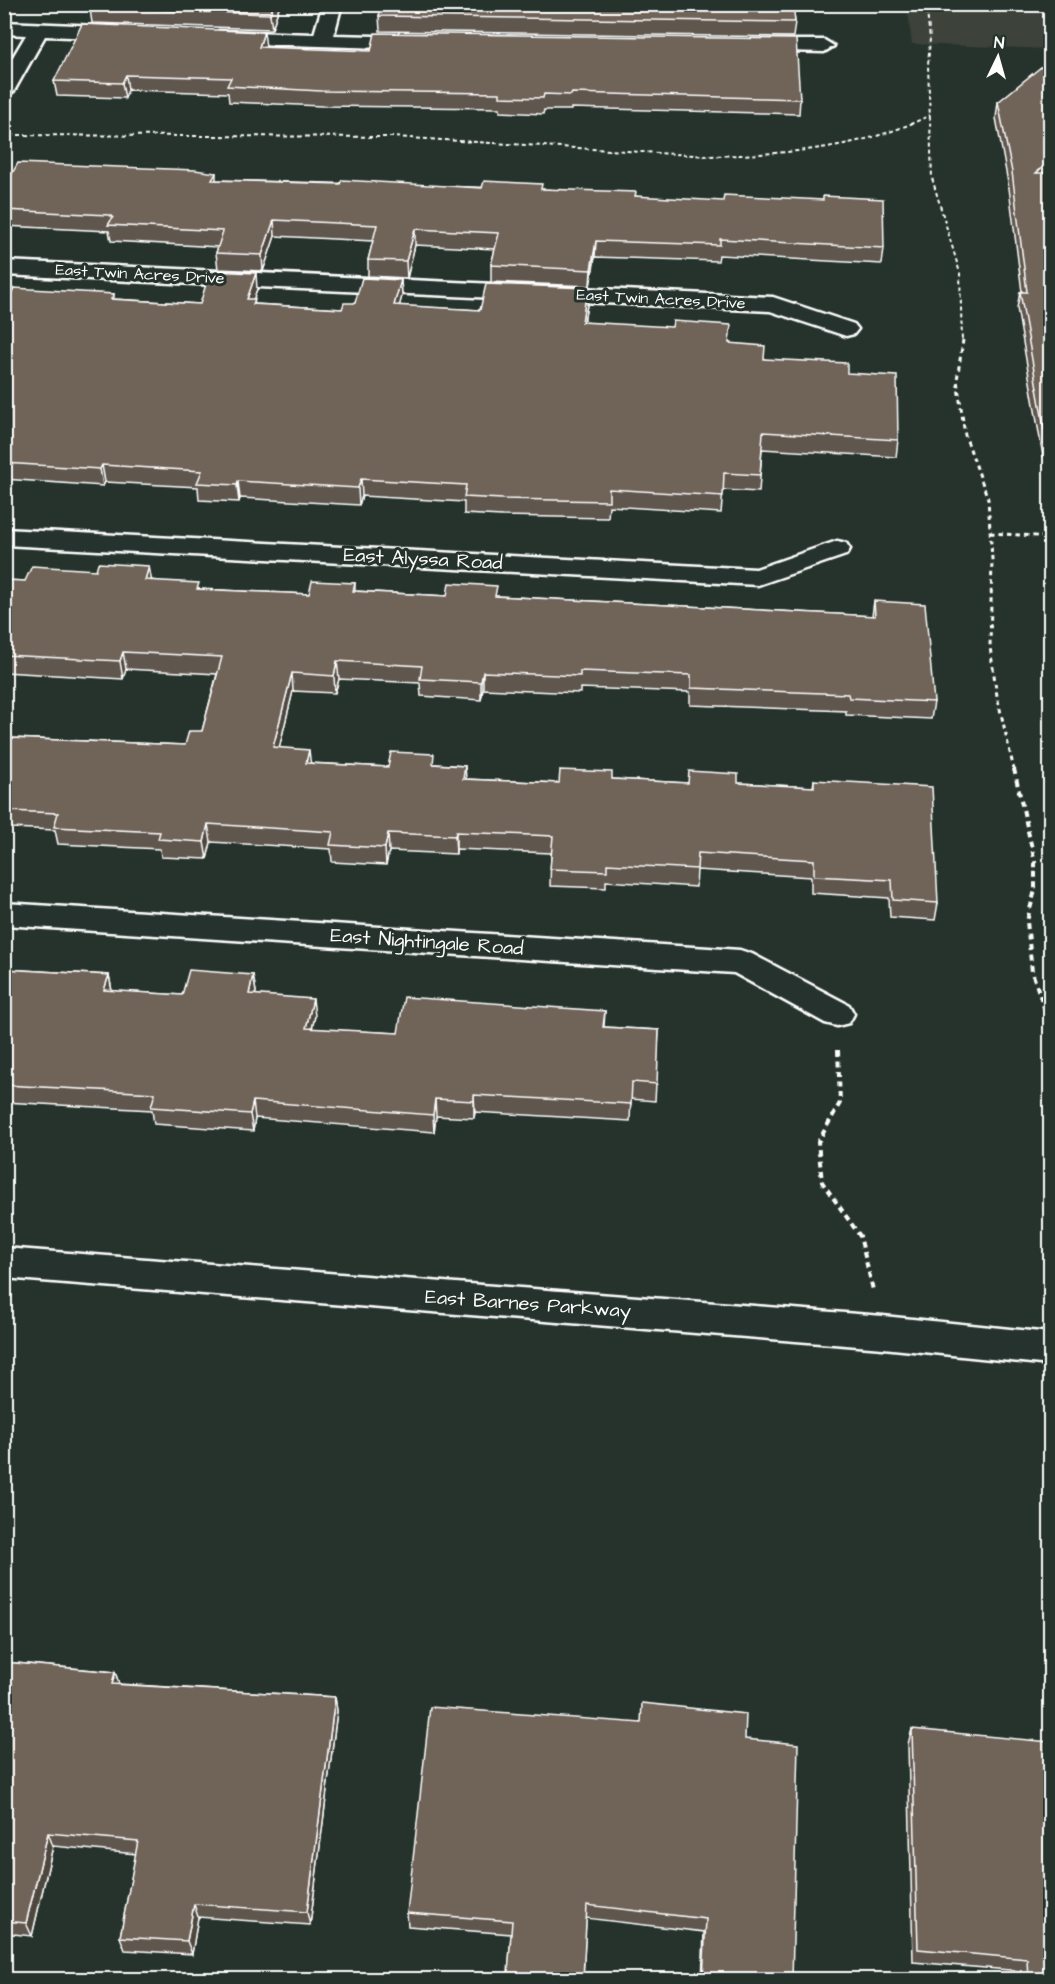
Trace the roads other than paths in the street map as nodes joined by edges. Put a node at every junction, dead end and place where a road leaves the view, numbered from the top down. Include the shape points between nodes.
1 (333, 4) edge
2 (4, 28) edge
3 (38, 30) junction
4 (144, 34) edge
5 (203, 36) edge
6 (322, 41) junction
7 (441, 43) edge
8 (740, 46) edge
9 (824, 46) dead end
10 (4, 91) edge
11 (4, 268) edge
12 (846, 329) dead end
13 (4, 537) edge
14 (837, 549) dead end
15 (4, 914) edge
16 (837, 1014) road end
17 (4, 1263) edge
18 (1050, 1349) edge

1 - 6 street
2 - 3 street
3 - 4 street
3 - 10 street
5 - 6 street
6 - 7 street
8 - 9 street
11 - 12 street, East Twin Acres Drive via 773,304
13 - 14 street, East Alyssa Road via 758,577
15 - 16 street, East Nightingale Road via 740,962
17 - 18 street, East Barnes Parkway via 883,1332

